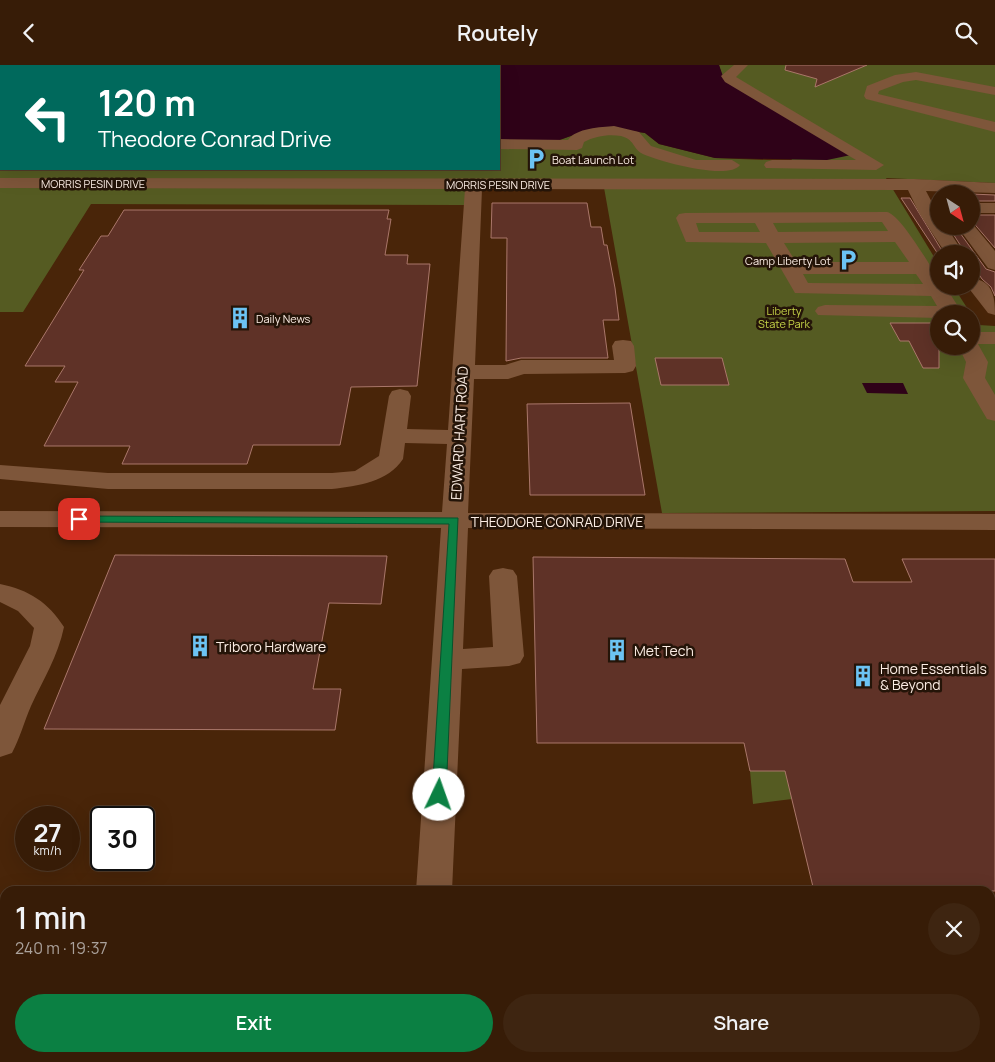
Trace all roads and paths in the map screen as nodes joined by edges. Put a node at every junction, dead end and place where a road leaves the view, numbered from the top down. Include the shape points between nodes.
1 (741, 65) edge
2 (995, 91) edge
3 (992, 125) edge
4 (500, 144) edge
5 (690, 153) dead end
6 (661, 156) junction
7 (0, 183) edge
8 (474, 184) junction
9 (914, 184) junction
10 (861, 185) junction
11 (995, 188) edge
12 (980, 208) edge
13 (995, 208) edge
14 (930, 212) edge
15 (887, 217) junction
16 (760, 218) junction
17 (973, 235) edge
18 (906, 243) junction
19 (776, 244) junction
20 (995, 265) edge
21 (790, 268) junction
22 (923, 268) junction
23 (930, 278) edge
24 (981, 283) edge
25 (930, 290) edge
26 (995, 309) edge
27 (826, 311) dead end
28 (930, 313) edge
29 (980, 338) edge
30 (995, 338) edge
31 (623, 346) dead end
32 (980, 357) edge
33 (463, 372) junction
34 (400, 396) dead end
35 (995, 414) edge
36 (395, 436) junction
37 (459, 437) junction
38 (0, 472) edge
39 (0, 519) edge
40 (454, 521) junction
41 (995, 522) edge
42 (503, 576) dead end
43 (0, 593) edge
44 (447, 660) junction
45 (0, 745) edge
46 (434, 886) edge

1 - 6 street via 728,76 730,79 876,165 695,165
2 - 3 street via 916,76 900,78 872,89 871,96
4 - 6 street via 577,145 576,140 585,134 613,132 636,136 643,141 645,149
5 - 6 street
7 - 8 street, MORRIS PESIN DRIVE
8 - 10 street, MORRIS PESIN DRIVE
8 - 33 street, EDWARD HART ROAD
9 - 10 street, MORRIS PESIN DRIVE
9 - 11 street, MORRIS PESIN DRIVE
9 - 14 street
10 - 15 street
12 - 13 street
15 - 16 street
15 - 18 street
16 - 19 street
16 - 19 street via 685,218 692,238
17 - 20 street
18 - 19 street
18 - 22 street
19 - 21 street
21 - 22 street
21 - 25 street via 802,289
22 - 23 street
24 - 26 street
27 - 28 street
29 - 30 street
31 - 33 street via 625,366 521,367 508,372
32 - 35 street via 974,378
33 - 37 street, EDWARD HART ROAD
34 - 36 street
36 - 37 street
36 - 38 street via 392,459 376,472 355,479 108,481
37 - 40 street, EDWARD HART ROAD
39 - 40 street, THEODORE CONRAD DRIVE
40 - 41 street, THEODORE CONRAD DRIVE
40 - 44 street, EDWARD HART ROAD
42 - 44 street via 509,657
43 - 45 street via 35,608 49,627 46,646
44 - 46 street, EDWARD HART ROAD

